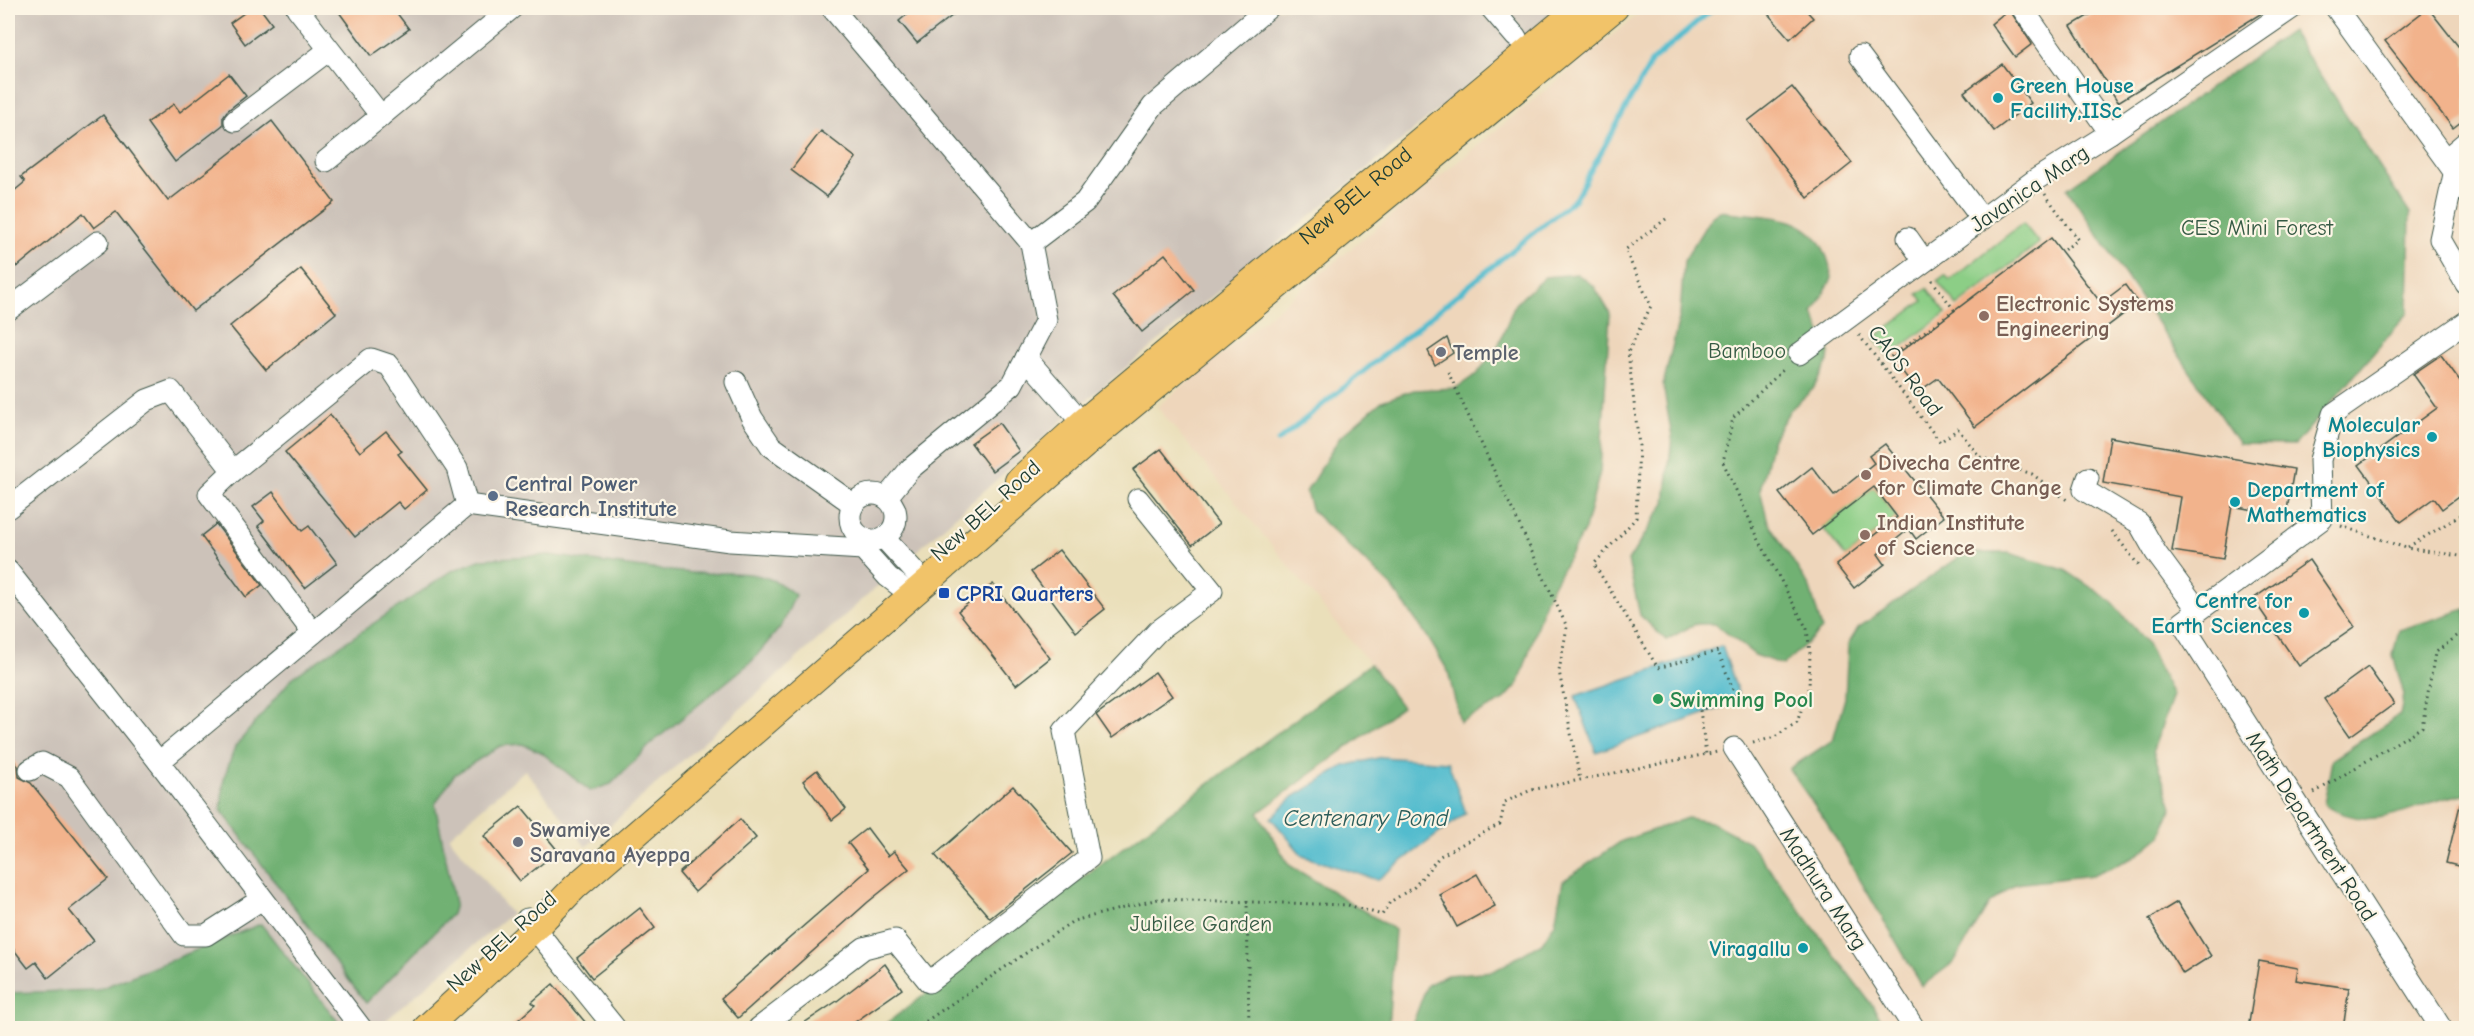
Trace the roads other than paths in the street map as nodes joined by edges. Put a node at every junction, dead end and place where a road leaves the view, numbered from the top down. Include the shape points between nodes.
1 (297, 8) edge
2 (513, 8) edge
3 (832, 8) edge
4 (1268, 8) edge
5 (1491, 8) edge
6 (1578, 8) edge
7 (1615, 8) edge
8 (2022, 8) edge
9 (2292, 8) edge
10 (2336, 8) edge
11 (2271, 14) edge
12 (1516, 37) dead end
13 (329, 50) junction
14 (1860, 56) dead end
15 (381, 116) junction
16 (235, 121) dead end
17 (2110, 133) junction
18 (2466, 142) edge
19 (326, 161) dead end
20 (2451, 164) junction
21 (2466, 188) edge
22 (1982, 219) junction
23 (1908, 238) dead end
24 (98, 242) dead end
25 (1030, 243) junction
26 (1922, 263) junction
27 (2466, 284) edge
28 (8, 310) edge
29 (2466, 322) edge
30 (1799, 354) road end
31 (1026, 358) junction
32 (736, 382) dead end
33 (1088, 429) junction
34 (233, 471) junction
35 (2088, 478) dead end
36 (886, 498) junction
37 (1138, 499) dead end
38 (467, 504) junction
39 (853, 504) junction
40 (8, 508) edge
41 (884, 538) junction
42 (8, 571) edge
43 (908, 580) junction
44 (2190, 616) junction
45 (314, 633) junction
46 (1734, 748) road end
47 (159, 762) junction
48 (30, 770) dead end
49 (262, 899) junction
50 (531, 924) junction
51 (361, 1029) edge
52 (405, 1029) edge
53 (426, 1029) edge
54 (615, 1029) edge
55 (759, 1029) edge
56 (1914, 1029) edge
57 (2441, 1029) edge

1 - 13 street
2 - 15 street
3 - 25 street
4 - 25 street via 1153,106 1085,202
5 - 12 street
6 - 33 main road, New BEL Road
7 - 33 main road
8 - 17 street
9 - 11 street, Javanica Marg
10 - 20 street
11 - 17 street, Javanica Marg
13 - 15 street
13 - 16 street
14 - 22 street
15 - 19 street
17 - 22 street, Javanica Marg
18 - 20 street
20 - 21 street
20 - 27 street via 2440,238
22 - 26 street, Javanica Marg
23 - 26 street
24 - 28 street
25 - 31 street via 1046,320
26 - 30 street, Javanica Marg
29 - 44 street via 2333,414 2320,460 2322,519
31 - 33 street
31 - 36 street via 1012,385 910,469
32 - 39 street via 752,418 771,446
33 - 43 main road, New BEL Road
33 - 50 main road, New BEL Road
34 - 38 street via 371,359 389,365 457,468
34 - 40 street via 171,392 147,400
34 - 45 street via 209,494
35 - 44 street, Math Department Road via 2084,490 2139,523
36 - 39 street via 864,495
36 - 41 street via 892,503 896,518
37 - 55 street via 1212,591 1158,631 1064,731 1089,858 929,982 895,940 864,948
38 - 43 street via 730,541 863,549 888,578
38 - 45 street
39 - 41 street via 849,519 855,533 869,541
41 - 43 street
42 - 47 street
43 - 50 main road, New BEL Road via 597,854
44 - 57 street, Math Department Road via 2298,804
45 - 47 street
46 - 56 street, Madhura Marg
47 - 49 street
48 - 49 street via 42,763 69,777 184,935 206,935
49 - 51 street
50 - 52 main road, New BEL Road
50 - 53 main road, New BEL Road
50 - 54 street

